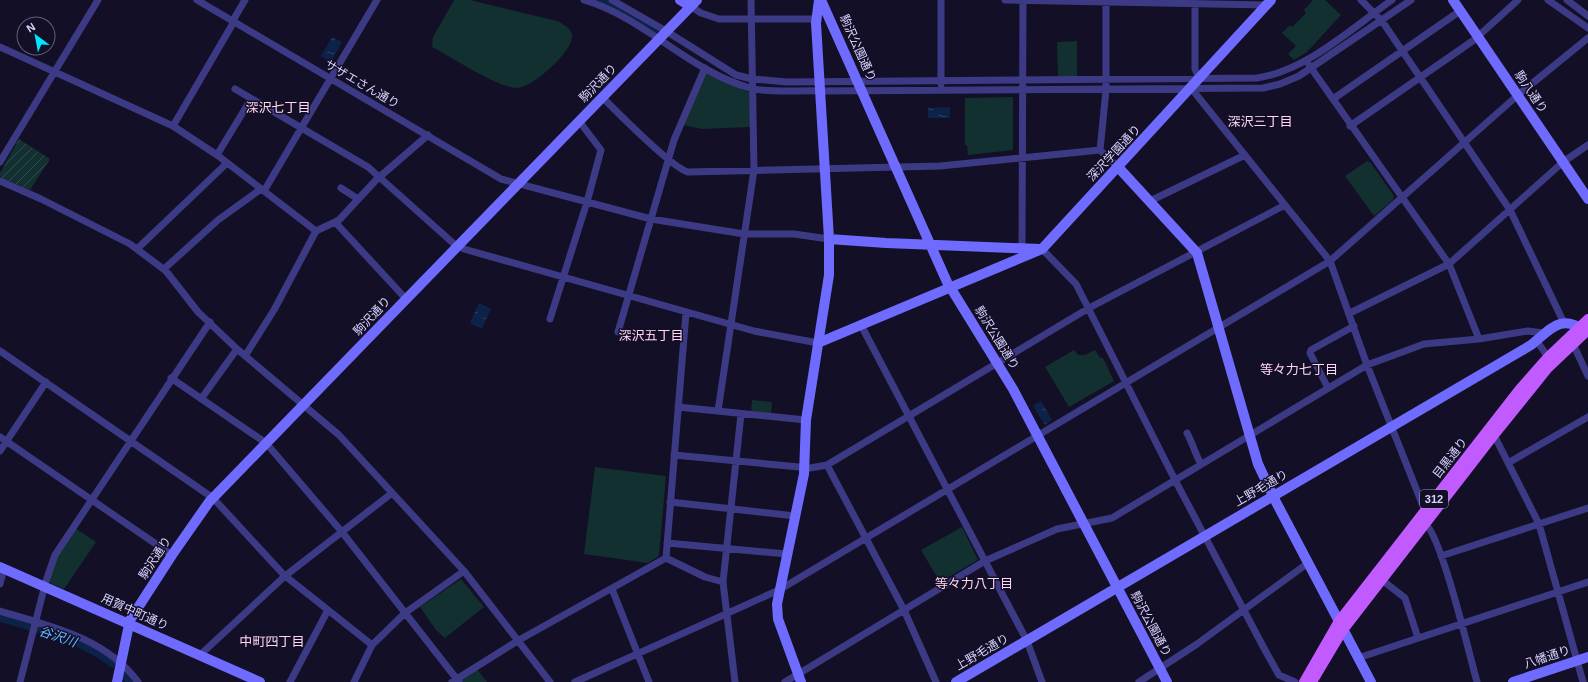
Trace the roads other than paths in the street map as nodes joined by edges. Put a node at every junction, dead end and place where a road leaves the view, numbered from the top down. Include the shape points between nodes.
1 (98, 0) edge
2 (197, 0) edge
3 (244, 0) edge
4 (377, 0) edge
5 (584, 0) edge
6 (612, 0) edge
7 (680, 0) edge
8 (751, 0) edge
9 (820, 0) edge
10 (941, 0) edge
11 (1005, 0) edge
12 (1023, 0) edge
13 (1361, 0) edge
14 (1392, 0) edge
15 (1411, 0) edge
16 (1452, 0) edge
17 (1518, 0) edge
18 (1548, 0) edge
19 (1567, 0) edge
20 (1106, 1) edge
21 (693, 3) edge
22 (1268, 3) edge
23 (1195, 5) junction
24 (1375, 12) junction
25 (1460, 12) junction
26 (1588, 16) edge
27 (816, 19) junction
28 (751, 20) junction
29 (234, 21) junction
30 (1382, 21) junction
31 (1588, 28) edge
32 (663, 35) junction
33 (1478, 37) junction
34 (1588, 38) edge
35 (0, 47) edge
36 (1402, 52) junction
37 (1306, 60) junction
38 (705, 68) junction
39 (1311, 68) junction
40 (54, 72) junction
41 (331, 78) junction
42 (1106, 78) junction
43 (1420, 78) junction
44 (752, 79) junction
45 (1023, 79) junction
46 (1199, 79) junction
47 (941, 80) junction
48 (860, 85) junction
49 (820, 86) junction
50 (1191, 88) junction
51 (235, 89) dead end
52 (752, 89) junction
53 (1023, 89) junction
54 (940, 90) junction
55 (1106, 90) junction
56 (1518, 95) junction
57 (602, 97) junction
58 (251, 99) junction
59 (1333, 99) junction
60 (579, 121) junction
61 (1351, 125) junction
62 (173, 126) junction
63 (302, 127) junction
64 (428, 135) junction
65 (1464, 143) junction
66 (1588, 145) edge
67 (1100, 150) junction
68 (1245, 155) junction
69 (217, 156) junction
70 (1023, 157) junction
71 (668, 159) junction
72 (0, 162) edge
73 (1563, 162) junction
74 (226, 163) junction
75 (896, 166) junction
76 (1118, 167) junction
77 (824, 168) junction
78 (754, 170) junction
79 (381, 178) junction
80 (0, 181) edge
81 (518, 183) junction
82 (341, 188) dead end
83 (263, 190) junction
84 (1402, 198) junction
85 (358, 199) junction
86 (1588, 199) edge
87 (1150, 201) junction
88 (587, 202) junction
89 (1285, 205) junction
90 (1510, 210) junction
91 (651, 219) junction
92 (335, 222) junction
93 (316, 231) junction
94 (744, 234) junction
95 (829, 239) junction
96 (930, 244) junction
97 (458, 246) junction
98 (1022, 248) junction
99 (1042, 249) junction
100 (137, 250) junction
101 (1197, 253) junction
102 (1020, 259) junction
103 (1330, 260) junction
104 (1449, 264) junction
105 (164, 269) junction
106 (563, 277) junction
107 (950, 288) junction
108 (628, 296) junction
109 (406, 299) junction
110 (1089, 308) junction
111 (686, 313) junction
112 (1350, 313) junction
113 (550, 319) dead end
114 (1588, 319) edge
115 (210, 322) junction
116 (1564, 323) junction
117 (731, 325) junction
118 (861, 325) junction
119 (1354, 326) junction
120 (1220, 327) junction
121 (1584, 330) edge
122 (618, 332) dead end
123 (1543, 333) junction
124 (1479, 339) junction
125 (1536, 340) junction
126 (818, 343) junction
127 (1573, 344) junction
128 (237, 349) junction
129 (0, 351) edge
130 (245, 356) junction
131 (1548, 357) junction
132 (998, 362) junction
133 (1367, 365) junction
134 (1588, 376) edge
135 (171, 378) junction
136 (46, 382) junction
137 (1126, 383) junction
138 (1328, 388) junction
139 (201, 400) junction
140 (304, 405) junction
141 (678, 407) junction
142 (718, 411) junction
143 (740, 414) junction
144 (908, 415) junction
145 (1588, 417) edge
146 (806, 420) junction
147 (1392, 427) junction
148 (1187, 433) dead end
149 (1250, 435) junction
150 (1494, 435) junction
151 (1038, 436) junction
152 (3, 440) edge
153 (130, 441) junction
154 (266, 444) junction
155 (0, 451) edge
156 (674, 455) junction
157 (736, 462) junction
158 (1508, 463) junction
159 (827, 464) junction
160 (1201, 464) junction
161 (805, 468) junction
162 (1174, 480) junction
163 (947, 490) junction
164 (392, 493) junction
165 (1273, 496) junction
166 (214, 498) junction
167 (91, 500) junction
168 (670, 502) junction
169 (1588, 508) edge
170 (730, 509) junction
171 (1424, 511) junction
172 (795, 516) junction
173 (1425, 523) junction
174 (1084, 524) junction
175 (1539, 524) junction
176 (342, 532) junction
177 (1205, 536) junction
178 (866, 538) junction
179 (667, 543) junction
180 (726, 548) junction
181 (787, 554) junction
182 (172, 555) junction
183 (1441, 556) junction
184 (666, 558) junction
185 (985, 561) junction
186 (1308, 563) junction
187 (2, 568) edge
188 (464, 571) junction
189 (286, 576) junction
190 (1382, 580) junction
191 (723, 582) junction
192 (1588, 582) edge
193 (0, 584) edge
194 (46, 584) junction
195 (1117, 587) junction
196 (612, 589) junction
197 (779, 590) junction
198 (1557, 592) junction
199 (1244, 609) junction
200 (328, 610) junction
201 (904, 610) junction
202 (0, 611) edge
203 (405, 613) junction
204 (727, 613) junction
205 (129, 623) junction
206 (1461, 624) junction
207 (35, 626) junction
208 (1341, 626) junction
209 (1418, 638) junction
210 (519, 640) junction
211 (1027, 641) junction
212 (372, 645) junction
213 (637, 654) junction
214 (200, 655) junction
215 (1588, 657) edge
216 (1358, 658) junction
217 (121, 661) junction
218 (1577, 661) junction
219 (1160, 669) junction
220 (799, 678) edge
221 (456, 681) edge
222 (20, 682) edge
223 (117, 682) edge
224 (138, 682) edge
225 (260, 682) edge
226 (290, 682) edge
227 (354, 682) edge
228 (550, 682) edge
229 (575, 682) edge
230 (649, 682) edge
231 (736, 682) edge
232 (785, 682) edge
233 (936, 682) edge
234 (956, 682) edge
235 (1042, 682) edge
236 (1139, 682) edge
237 (1167, 682) edge
238 (1295, 682) edge
239 (1304, 682) edge
240 (1312, 682) edge
241 (1371, 682) edge
242 (1478, 682) edge
243 (1514, 682) edge
244 (1583, 682) edge

1 - 40 street
2 - 29 street, サザエさん通り
3 - 29 street
4 - 41 street
5 - 32 street via 598,4
6 - 32 street
7 - 21 street
8 - 28 street
9 - 27 street
9 - 48 street, 駒沢公園通り
10 - 47 street
11 - 12 street
12 - 20 street
12 - 45 street
13 - 24 street
14 - 24 street
15 - 30 street
16 - 25 street, 駒八通り
17 - 33 street
18 - 31 street
19 - 26 street
20 - 23 street
20 - 42 street
21 - 28 street via 701,13 719,20
21 - 32 street, 駒沢通り
22 - 23 street
22 - 46 street, 深沢学園通り
23 - 46 street via 1195,69
24 - 30 street
24 - 37 street
25 - 33 street, 駒八通り
25 - 36 street
27 - 28 street
27 - 49 street
28 - 44 street
29 - 41 street, サザエさん通り
29 - 62 street
30 - 36 street
30 - 39 street
32 - 38 street
32 - 44 street via 736,75
32 - 57 street, 駒沢通り
33 - 43 street
33 - 56 street, 駒八通り
34 - 56 street
35 - 40 street
36 - 43 street
36 - 59 street
37 - 39 street
37 - 46 street via 1271,76
38 - 52 street via 731,82
38 - 71 street
39 - 50 street via 1285,82 1263,88
39 - 59 street
40 - 62 street
40 - 72 street
41 - 63 street
41 - 64 street, サザエさん通り
42 - 45 street
42 - 46 street
42 - 55 street
43 - 61 street
43 - 65 street
44 - 49 street
44 - 52 street
45 - 47 street
45 - 53 street
46 - 50 street, 深沢学園通り
47 - 48 street
47 - 54 street
48 - 49 street
48 - 54 street
48 - 75 street, 駒沢公園通り
49 - 52 street
49 - 77 street
50 - 55 street
50 - 68 street
50 - 76 street, 深沢学園通り
51 - 58 street
52 - 78 street
53 - 54 street
53 - 55 street
53 - 70 street
55 - 67 street
56 - 65 street
56 - 73 street, 駒八通り
57 - 60 street, 駒沢通り
57 - 71 street
58 - 63 street
58 - 69 street
59 - 61 street
60 - 81 street, 駒沢通り
60 - 88 street via 601,150
61 - 84 street
62 - 69 street
63 - 79 street via 368,167
63 - 83 street
64 - 79 street
64 - 81 street, サザエさん通り via 501,179
65 - 84 street
65 - 90 street
66 - 73 street
67 - 70 street
67 - 76 street
68 - 87 street
68 - 89 street
69 - 74 street
70 - 75 street via 940,166
70 - 98 street
71 - 78 street via 688,172
71 - 91 street
73 - 86 street, 駒八通り
73 - 90 street
74 - 83 street
74 - 100 street
75 - 77 street
75 - 96 street, 駒沢公園通り
76 - 87 street
76 - 99 street, 深沢学園通り
77 - 78 street
77 - 95 street
78 - 94 street
79 - 85 street
79 - 97 street
80 - 100 street via 41,199
81 - 88 street, サザエさん通り
81 - 97 street, 駒沢通り
82 - 85 street
83 - 93 street
83 - 105 street via 218,220
84 - 103 street
84 - 104 street
85 - 92 street
87 - 101 street
88 - 91 street, サザエさん通り
88 - 106 street
89 - 101 street
89 - 103 street
90 - 104 street
90 - 116 street
91 - 94 street, サザエさん通り
91 - 108 street
92 - 93 street
92 - 109 street
93 - 130 street via 274,310
94 - 95 street, サザエさん通り via 794,234
94 - 117 street
95 - 96 street
95 - 126 street via 829,275
96 - 98 street
96 - 107 street, 駒沢公園通り
97 - 106 street
97 - 109 street, 駒沢通り
98 - 99 street
98 - 102 street
99 - 102 street, 深沢学園通り
99 - 110 street via 1076,284
100 - 105 street
101 - 110 street
101 - 120 street
102 - 107 street, 深沢学園通り
103 - 112 street
103 - 120 street
104 - 112 street
104 - 124 street
105 - 115 street via 198,312
106 - 108 street
106 - 113 street
107 - 118 street, 深沢学園通り
107 - 132 street, 駒沢公園通り
108 - 111 street
108 - 122 street
109 - 140 street, 駒沢通り
110 - 132 street
110 - 137 street
111 - 117 street
111 - 141 street
112 - 119 street
114 - 121 main road, 目黒通り / 312
115 - 128 street
115 - 135 street
116 - 121 street via 1574,324
116 - 123 street, 上野毛通り
117 - 126 street
117 - 142 street
118 - 126 street, 深沢学園通り
118 - 144 street
119 - 133 street
119 - 138 street via 1311,350 1310,353
120 - 137 street
120 - 149 street
121 - 127 main road, 目黒通り / 312
121 - 131 main road, 目黒通り / 312
123 - 124 street via 1528,331
123 - 125 street, 上野毛通り
124 - 133 street via 1424,344
125 - 131 street
125 - 147 street, 上野毛通り
126 - 146 street
127 - 134 street
127 - 150 main road, 目黒通り / 312 via 1547,369
128 - 130 street
128 - 139 street
129 - 136 street
130 - 140 street
131 - 171 main road, 目黒通り / 312
132 - 144 street
132 - 151 street, 駒沢公園通り
133 - 138 street
133 - 147 street
135 - 139 street
135 - 153 street
136 - 152 street
136 - 153 street
137 - 151 street
137 - 162 street
138 - 149 street
139 - 154 street
140 - 154 street, 駒沢通り
140 - 164 street via 339,435
141 - 142 street
141 - 156 street
142 - 143 street
143 - 146 street
143 - 157 street
144 - 159 street
144 - 163 street
145 - 158 street
146 - 161 street
147 - 165 street, 上野毛通り
147 - 171 street
148 - 160 street
149 - 160 street
149 - 165 street via 1258,464
150 - 158 street
150 - 173 main road, 目黒通り / 312
151 - 163 street
151 - 174 street, 駒沢公園通り
152 - 155 street
152 - 167 street
153 - 166 street
153 - 167 street
154 - 166 street, 駒沢通り
154 - 176 street
156 - 157 street
156 - 168 street
157 - 161 street
157 - 170 street
158 - 175 street
159 - 161 street
159 - 178 street
160 - 162 street
161 - 172 street
162 - 174 street via 1112,518
162 - 177 street
163 - 178 street
163 - 185 street
164 - 176 street
164 - 188 street
165 - 177 street, 上野毛通り
165 - 186 street
166 - 182 street, 駒沢通り
166 - 189 street
167 - 182 street
167 - 194 street via 55,555
168 - 170 street
168 - 179 street
169 - 175 street
170 - 172 street
170 - 180 street
171 - 208 main road, 目黒通り / 312
172 - 181 street
173 - 183 street via 1431,528
173 - 190 main road, 目黒通り / 312
174 - 185 street via 1057,529
174 - 195 street, 駒沢公園通り
175 - 183 street
175 - 198 street
176 - 189 street
176 - 203 street
177 - 195 street, 上野毛通り
177 - 199 street
178 - 197 street
178 - 201 street
179 - 180 street
179 - 184 street
180 - 181 street
180 - 191 street
181 - 197 street
182 - 205 street, 駒沢通り
183 - 206 street
184 - 191 street via 705,577
184 - 196 street
185 - 201 street
185 - 211 street
186 - 199 street
186 - 208 street
187 - 193 street
187 - 194 street, 用賀中町通り
188 - 203 street
188 - 210 street
189 - 200 street
189 - 214 street
190 - 208 main road, 目黒通り / 312
190 - 209 street via 1405,598
191 - 204 street
192 - 198 street
194 - 205 street, 用賀中町通り
194 - 207 street
195 - 211 street, 上野毛通り
195 - 219 street, 駒沢公園通り
196 - 210 street
196 - 213 street
197 - 204 street
197 - 220 street via 777,615
198 - 206 street
198 - 218 street
199 - 219 street
199 - 238 street via 1279,675
200 - 212 street
200 - 226 street
201 - 220 street
201 - 233 street
202 - 207 street
203 - 212 street
203 - 221 street
204 - 213 street
204 - 231 street
205 - 214 street, 用賀中町通り
205 - 217 street, 駒沢通り
206 - 209 street
206 - 242 street
207 - 217 street via 82,638
207 - 222 street
208 - 216 street
208 - 239 main road, 目黒通り / 312
208 - 240 main road, 目黒通り / 312
209 - 216 street
210 - 221 street
210 - 228 street
211 - 234 street, 上野毛通り
211 - 235 street
212 - 227 street
213 - 229 street
213 - 230 street
214 - 225 street, 用賀中町通り
215 - 218 street, 八幡通り
216 - 241 street
217 - 223 street, 駒沢通り
217 - 224 street
218 - 243 street, 八幡通り
218 - 244 street
219 - 236 street
219 - 237 street, 駒沢公園通り
220 - 232 street

